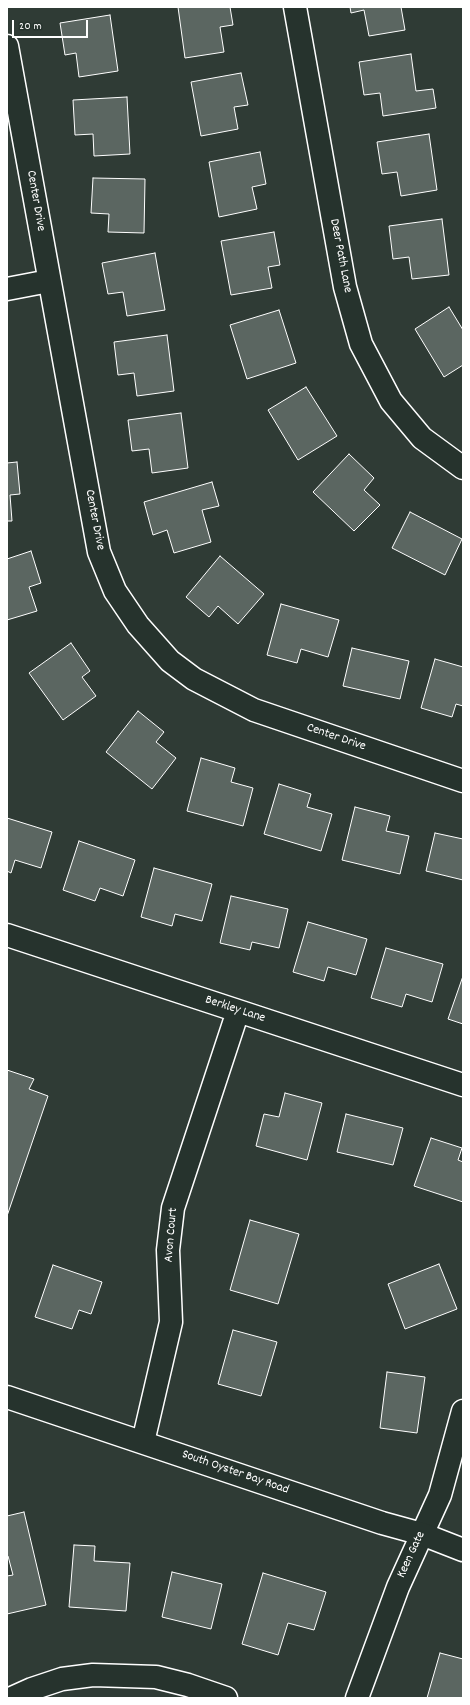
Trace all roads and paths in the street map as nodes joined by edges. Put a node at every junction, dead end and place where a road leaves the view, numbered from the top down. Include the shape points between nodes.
1 (295, 7) edge
2 (7, 46) edge
3 (49, 282) junction
4 (7, 289) edge
5 (463, 468) edge
6 (463, 781) edge
7 (7, 935) edge
8 (238, 1011) junction
9 (463, 1085) edge
10 (7, 1397) edge
11 (463, 1411) edge
12 (143, 1442) junction
13 (422, 1534) junction
14 (463, 1550) edge
15 (12, 1698) edge
16 (226, 1698) edge
17 (357, 1698) edge

1 - 5 street, Deer Path Lane via 345,287 361,344 392,401 422,438
2 - 3 street, Center Drive
3 - 4 street
3 - 6 street, Center Drive via 99,552 115,590 138,626 170,661 194,679 254,710
7 - 8 street, Berkley Lane
8 - 9 street, Berkley Lane
8 - 12 street, Avon Court via 173,1208 168,1250 171,1322
10 - 12 street, South Oyster Bay Road
11 - 13 street, Keen Gate via 440,1495
12 - 13 street, South Oyster Bay Road via 382,1523
13 - 14 street, South Oyster Bay Road
13 - 17 street, Keen Gate via 398,1587
15 - 16 street via 62,1679 94,1674 156,1678 188,1685

